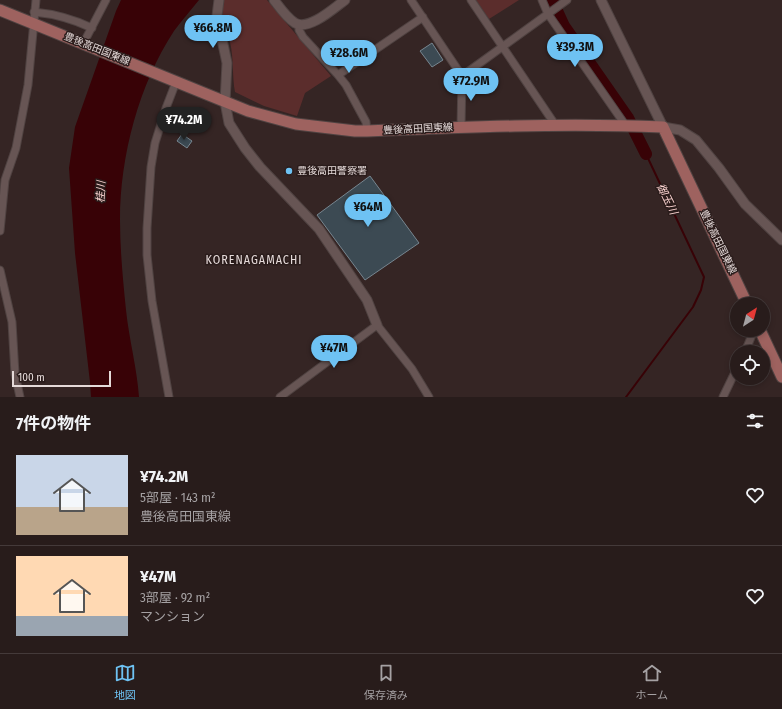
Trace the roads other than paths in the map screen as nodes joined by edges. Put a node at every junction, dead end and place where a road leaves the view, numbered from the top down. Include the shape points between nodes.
1 (36, 0) edge
2 (106, 0) edge
3 (219, 0) edge
4 (274, 0) edge
5 (345, 0) edge
6 (411, 0) edge
7 (471, 0) edge
8 (542, 0) edge
9 (567, 0) edge
10 (601, 0) edge
11 (0, 10) edge
12 (548, 14) junction
13 (34, 18) junction
14 (423, 18) junction
15 (299, 25) junction
16 (92, 28) junction
17 (83, 44) junction
18 (502, 47) junction
19 (338, 75) junction
20 (462, 76) junction
21 (171, 80) junction
22 (225, 102) junction
23 (556, 126) junction
24 (630, 126) junction
25 (461, 127) junction
26 (663, 127) junction
27 (367, 131) junction
28 (3, 182) edge
29 (0, 231) edge
30 (782, 240) edge
31 (0, 270) edge
32 (744, 297) edge
33 (377, 325) junction
34 (763, 337) edge
35 (782, 377) edge
36 (730, 382) edge
37 (20, 397) edge
38 (170, 397) edge
39 (280, 397) edge
40 (429, 397) edge
41 (723, 397) edge

1 - 13 street
2 - 16 street
3 - 22 street via 217,24 227,63
4 - 15 street via 288,17
5 - 15 street via 312,23
6 - 14 street
7 - 18 street
8 - 12 street
9 - 12 street
10 - 26 street
11 - 13 main road, 豊後高田国東線
12 - 18 street
12 - 24 street
13 - 16 street via 60,16
13 - 17 main road, 豊後高田国東線
13 - 28 street via 27,93 16,148
14 - 19 street
14 - 20 street
15 - 19 street via 303,37
16 - 17 street
17 - 21 main road, 豊後高田国東線
18 - 20 street
18 - 23 street
19 - 27 street via 366,122
20 - 25 street
21 - 22 main road, 豊後高田国東線
21 - 38 street via 151,166 147,228 152,301
22 - 27 main road, 豊後高田国東線 via 248,112 296,124
22 - 33 street via 229,123 245,148 319,229 367,300
23 - 24 main road, 豊後高田国東線
23 - 25 main road, 豊後高田国東線
24 - 26 main road, 豊後高田国東線
25 - 27 main road, 豊後高田国東線
26 - 30 street via 680,130 696,140 745,204
26 - 32 main road, 豊後高田国東線
28 - 29 street
31 - 37 street via 12,322 15,374
33 - 39 street
33 - 40 street via 412,369
34 - 35 main road
36 - 41 street

